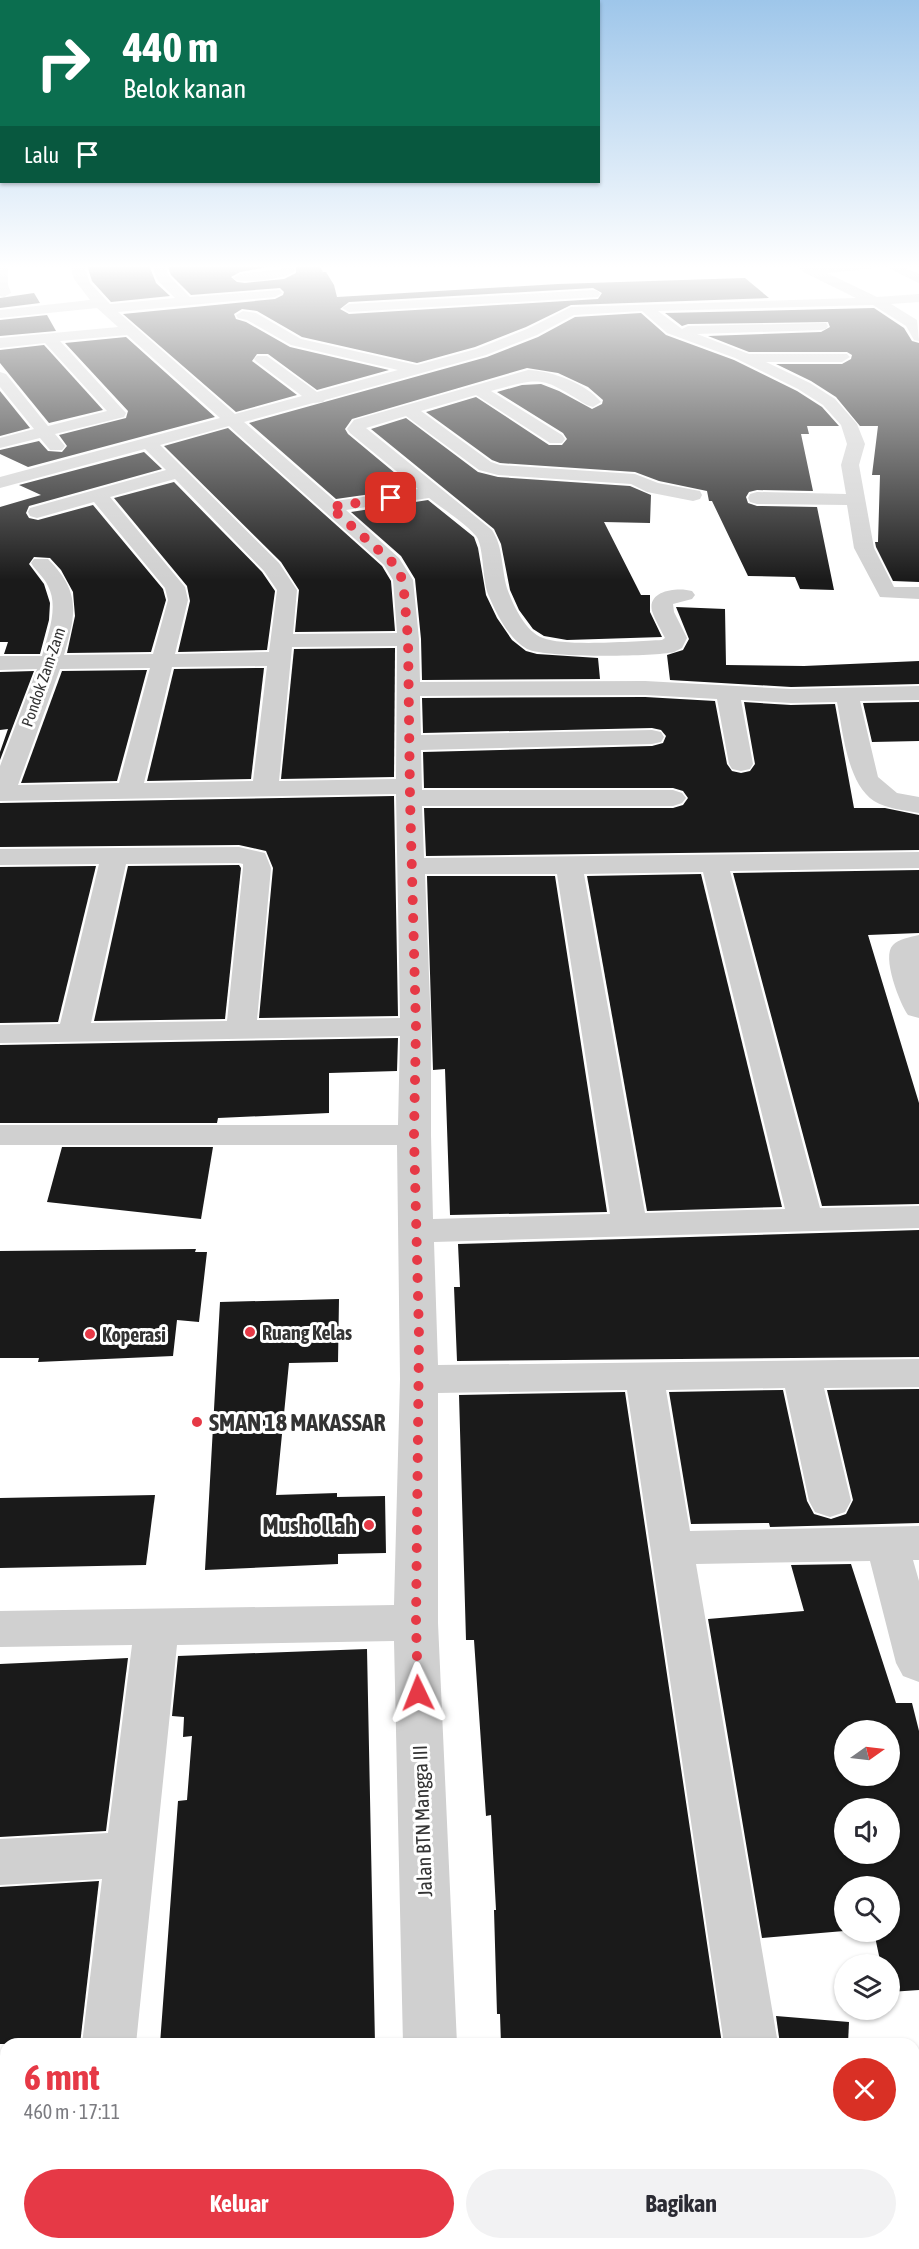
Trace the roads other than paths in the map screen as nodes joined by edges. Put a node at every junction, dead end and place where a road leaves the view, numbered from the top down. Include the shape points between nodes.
1 (5, 370) edge
2 (79, 370) edge
3 (175, 370) edge
4 (277, 370) edge
5 (417, 370) edge
6 (473, 370) edge
7 (771, 370) edge
8 (510, 380) junction
9 (477, 389) junction
10 (317, 399) junction
11 (593, 402) dead end
12 (407, 409) junction
13 (230, 419) junction
14 (43, 432) junction
15 (556, 439) dead end
16 (148, 442) junction
17 (0, 443) edge
18 (72, 463) junction
19 (177, 473) junction
20 (0, 483) edge
21 (432, 492) junction
22 (98, 495) junction
23 (693, 495) dead end
24 (757, 498) dead end
25 (856, 500) junction
26 (330, 507) junction
27 (37, 512) dead end
28 (41, 563) dead end
29 (919, 593) edge
30 (684, 595) dead end
31 (408, 639) junction
32 (535, 644) junction
33 (281, 650) junction
34 (162, 660) junction
35 (51, 662) junction
36 (0, 663) edge
37 (535, 688) junction
38 (409, 689) junction
39 (728, 693) junction
40 (919, 693) edge
41 (847, 695) junction
42 (652, 737) dead end
43 (409, 743) junction
44 (741, 764) dead end
45 (265, 790) junction
46 (129, 792) junction
47 (410, 792) junction
48 (1, 793) edge
49 (673, 798) dead end
50 (919, 805) edge
51 (115, 855) junction
52 (0, 857) edge
53 (919, 860) edge
54 (715, 864) junction
55 (412, 866) junction
56 (569, 866) junction
57 (919, 944) edge
58 (919, 1009) edge
59 (416, 1027) junction
60 (241, 1030) junction
61 (0, 1034) edge
62 (73, 1034) junction
63 (0, 1135) edge
64 (414, 1135) junction
65 (919, 1217) edge
66 (805, 1219) junction
67 (630, 1225) junction
68 (417, 1231) junction
69 (919, 1373) edge
70 (802, 1375) junction
71 (644, 1377) junction
72 (419, 1379) junction
73 (830, 1501) dead end
74 (903, 1543) edge
75 (673, 1548) junction
76 (416, 1623) junction
77 (156, 1628) junction
78 (0, 1629) edge
79 (919, 1663) edge
80 (129, 1855) junction
81 (0, 1862) edge
82 (110, 2038) edge
83 (430, 2038) edge
84 (750, 2038) edge

1 - 14 street
2 - 14 street via 118,412
3 - 13 street, Jalan BTN Mangga III
4 - 10 street
5 - 10 street
6 - 8 street
7 - 25 street via 829,402 849,424 856,444 850,465
8 - 9 street
8 - 11 street via 528,375 547,376
9 - 12 street
9 - 15 street
10 - 13 street
12 - 21 street via 360,424 356,429
12 - 23 street via 485,466 498,470 635,478 659,490
13 - 16 street
13 - 26 street, Jalan BTN Mangga III
14 - 17 street
14 - 18 street
16 - 18 street
16 - 19 street
18 - 20 street
19 - 22 street
19 - 33 street via 282,579 287,590
21 - 26 street
21 - 32 street via 485,534 497,590 509,619
22 - 27 street
22 - 34 street via 175,587 178,600
24 - 25 street
25 - 29 street via 864,548 886,593
26 - 31 street, Jalan BTN Mangga III via 392,562 403,580
28 - 35 street, Pondok Zam-Zam via 50,572 64,603
30 - 32 street via 662,602 676,638 674,644 666,647 573,649
31 - 33 street
31 - 38 street, Jalan BTN Mangga III
32 - 37 street
33 - 34 street
33 - 45 street
34 - 35 street
34 - 46 street
35 - 36 street
35 - 48 street, Pondok Zam-Zam
37 - 38 street
37 - 39 street
38 - 43 street, Jalan BTN Mangga III
39 - 41 street
39 - 44 street
40 - 41 street
41 - 50 street via 866,777 873,788 881,796
42 - 43 street
43 - 47 street, Jalan BTN Mangga III
45 - 46 street
45 - 47 street
46 - 48 street
47 - 49 street
47 - 55 street, Jalan BTN Mangga III
51 - 52 street
51 - 60 street via 239,855 257,861
51 - 62 street
53 - 54 street
54 - 56 street
54 - 66 street
55 - 56 street
55 - 59 street, Jalan BTN Mangga III
56 - 67 street
57 - 58 street via 904,949 904,967
59 - 60 street
59 - 64 street, Jalan BTN Mangga III
60 - 62 street
61 - 62 street
63 - 64 street
64 - 68 street, Jalan BTN Mangga III
65 - 66 street
66 - 67 street
67 - 68 street
68 - 72 street, Jalan BTN Mangga III
69 - 70 street
70 - 71 street
70 - 73 street
71 - 72 street
71 - 75 street
72 - 76 street, Jalan BTN Mangga III
74 - 75 street
74 - 79 street
75 - 84 street
76 - 77 street
76 - 83 street, Jalan BTN Mangga III
77 - 78 street
77 - 80 street
80 - 81 street
80 - 82 street

